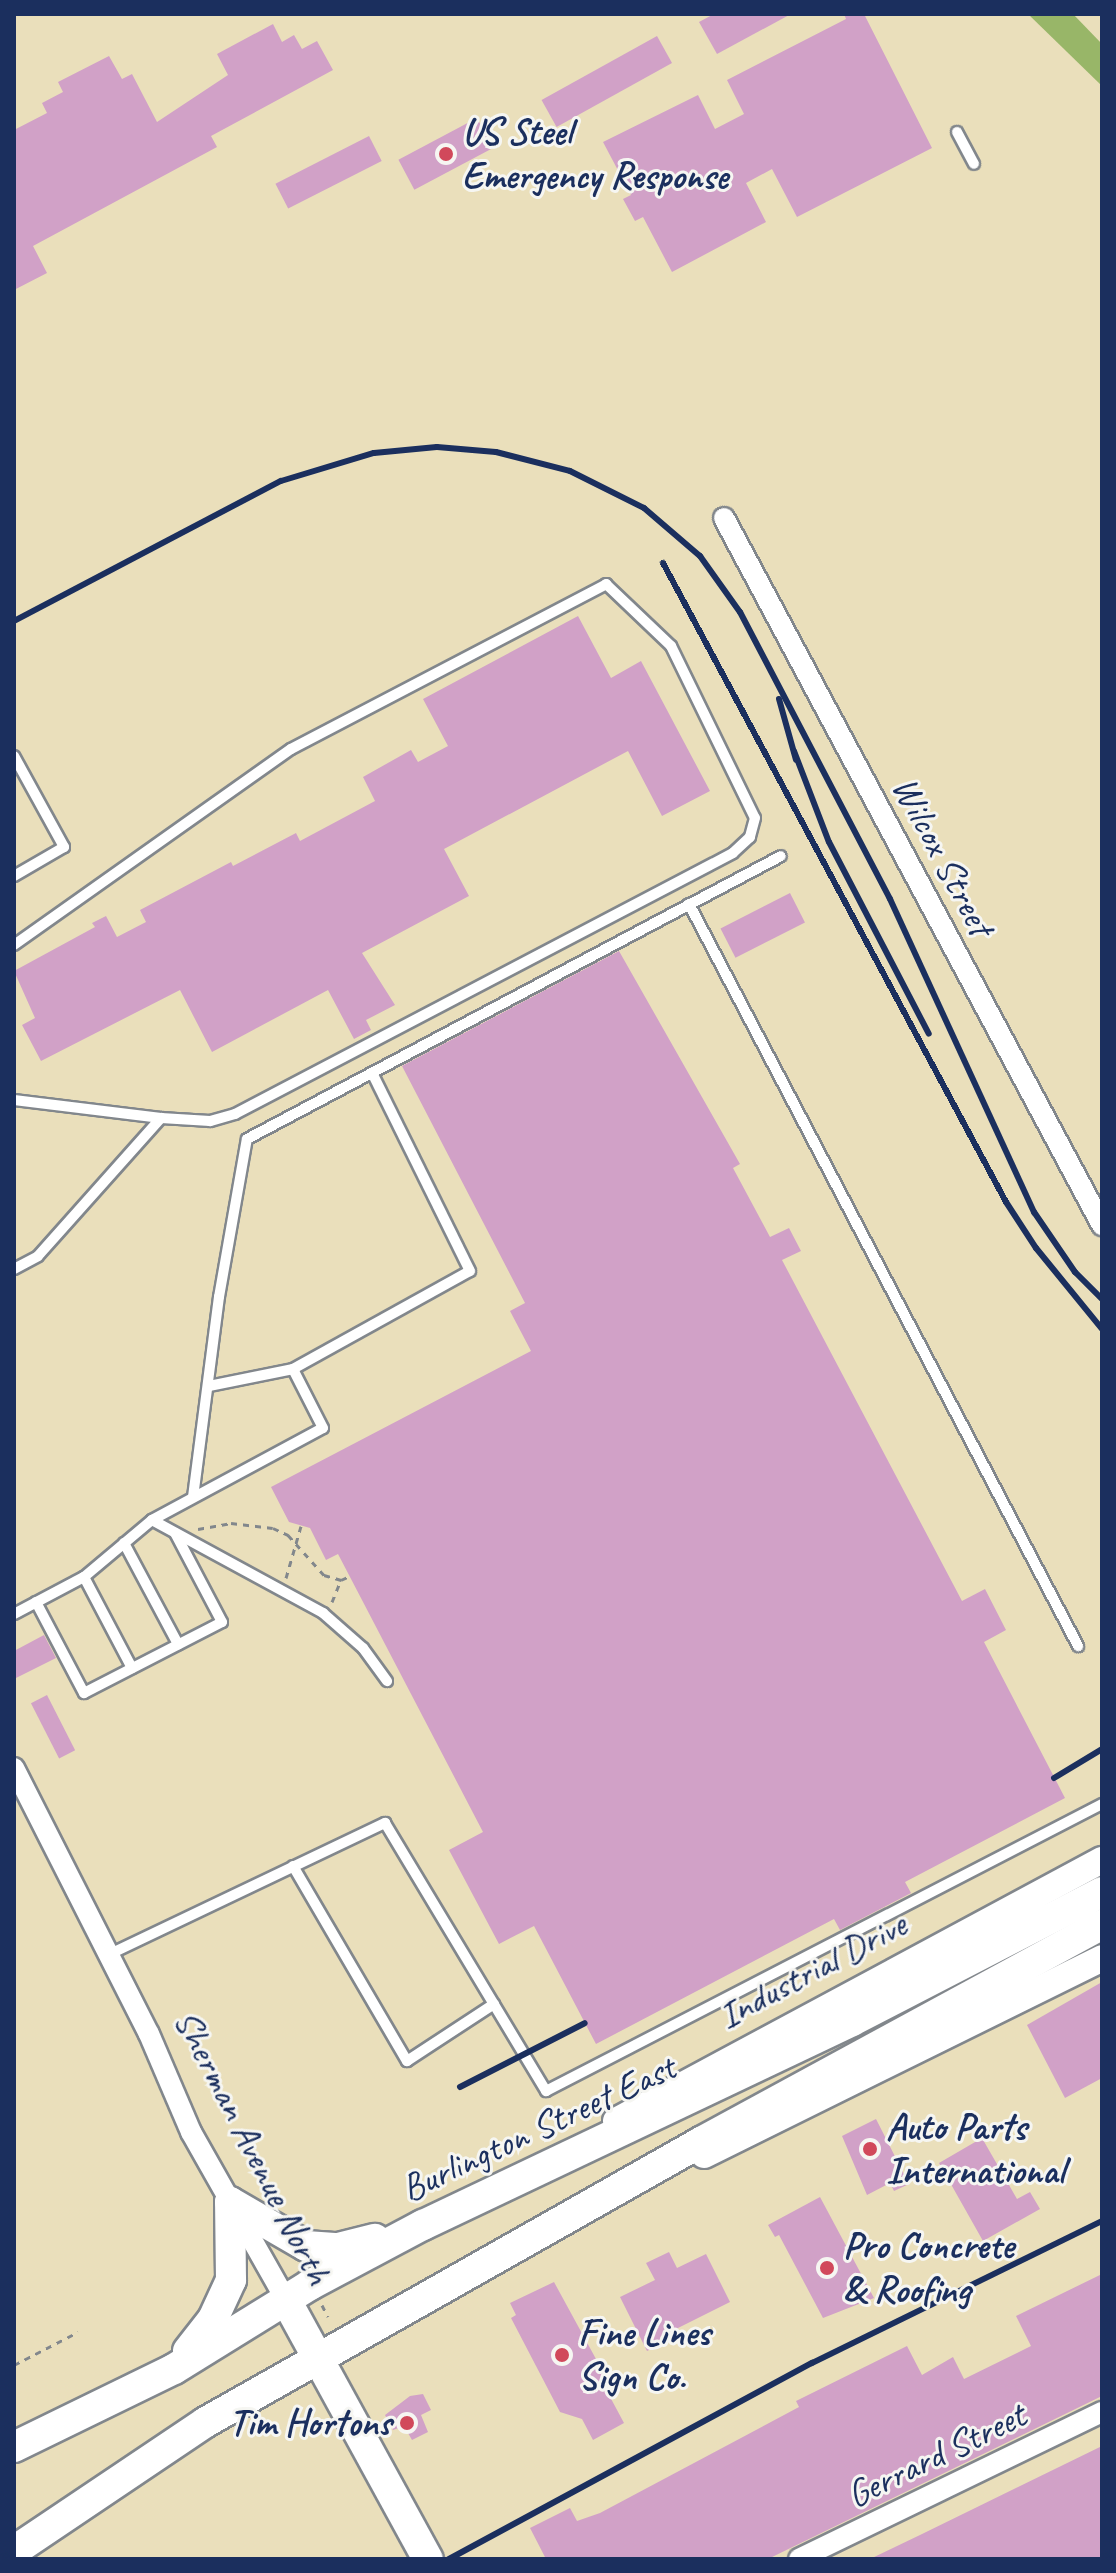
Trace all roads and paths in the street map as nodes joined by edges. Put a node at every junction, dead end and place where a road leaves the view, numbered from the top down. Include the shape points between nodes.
1 (957, 132) dead end
2 (974, 164) dead end
3 (724, 518) dead end
4 (14, 756) edge
5 (781, 856) dead end
6 (14, 876) edge
7 (689, 904) junction
8 (14, 945) edge
9 (372, 1073) junction
10 (14, 1100) edge
11 (161, 1118) junction
12 (1102, 1225) edge
13 (14, 1269) edge
14 (293, 1369) junction
15 (209, 1386) junction
16 (193, 1497) junction
17 (152, 1520) junction
18 (301, 1526) dead end
19 (175, 1533) junction
20 (124, 1543) junction
21 (296, 1544) junction
22 (350, 1576) dead end
23 (84, 1577) junction
24 (341, 1580) junction
25 (282, 1589) junction
26 (36, 1602) junction
27 (14, 1614) edge
28 (326, 1615) junction
29 (178, 1644) junction
30 (1078, 1646) dead end
31 (132, 1668) junction
32 (387, 1681) dead end
33 (14, 1768) edge
34 (1102, 1804) edge
35 (1102, 1860) edge
36 (293, 1866) junction
37 (1102, 1892) edge
38 (1102, 1924) edge
39 (110, 1954) junction
40 (1102, 1958) edge
41 (494, 2004) junction
42 (562, 2154) junction
43 (230, 2202) junction
44 (568, 2221) junction
45 (423, 2225) junction
46 (286, 2300) junction
47 (78, 2332) dead end
48 (321, 2357) junction
49 (14, 2365) edge
50 (174, 2369) junction
51 (1102, 2412) edge
52 (15, 2447) edge
53 (14, 2551) edge
54 (428, 2559) edge
55 (799, 2559) edge

1 - 2 lane
3 - 12 street, Wilcox Street
4 - 6 lane via 64,847
5 - 7 lane
7 - 9 lane
7 - 30 lane
8 - 11 lane via 291,749 606,584 663,634 752,806 754,828 744,845 235,1114 210,1121
9 - 14 lane via 470,1271
9 - 15 lane via 247,1139
10 - 11 lane
11 - 13 lane via 38,1256
14 - 15 lane
14 - 16 lane via 323,1428
15 - 16 lane
16 - 17 lane
17 - 19 lane
17 - 20 lane
18 - 21 path
19 - 21 path via 245,1523 281,1531
19 - 25 lane
19 - 29 lane via 222,1622
20 - 23 lane
20 - 29 lane
21 - 24 path via 313,1566
21 - 25 path
22 - 24 path
23 - 26 lane
23 - 31 lane
24 - 28 path
25 - 28 lane
26 - 27 lane
26 - 31 lane via 84,1693
28 - 32 lane via 363,1648
29 - 31 lane
33 - 39 street, Sherman Avenue North
34 - 41 lane via 546,2091
35 - 42 street, Industrial Drive via 666,2090
36 - 39 lane
36 - 41 lane via 385,1823
36 - 41 lane via 407,2061
37 - 42 main road, Burlington Street East via 673,2109
38 - 44 main road via 701,2142
39 - 43 street, Sherman Avenue North via 191,2132
40 - 44 street
42 - 45 main road, Burlington Street East
43 - 45 main road via 306,2246 338,2248
43 - 46 street, Sherman Avenue North
43 - 50 main road via 231,2280 213,2319
44 - 48 main road
45 - 46 main road, Burlington Street East
46 - 48 main road, Sherman Avenue North
46 - 50 main road, Burlington Street East
47 - 49 path
48 - 53 main road via 206,2422
48 - 54 main road, Sherman Avenue North
50 - 52 main road, Burlington Street East
51 - 55 street, Gerrard Street

